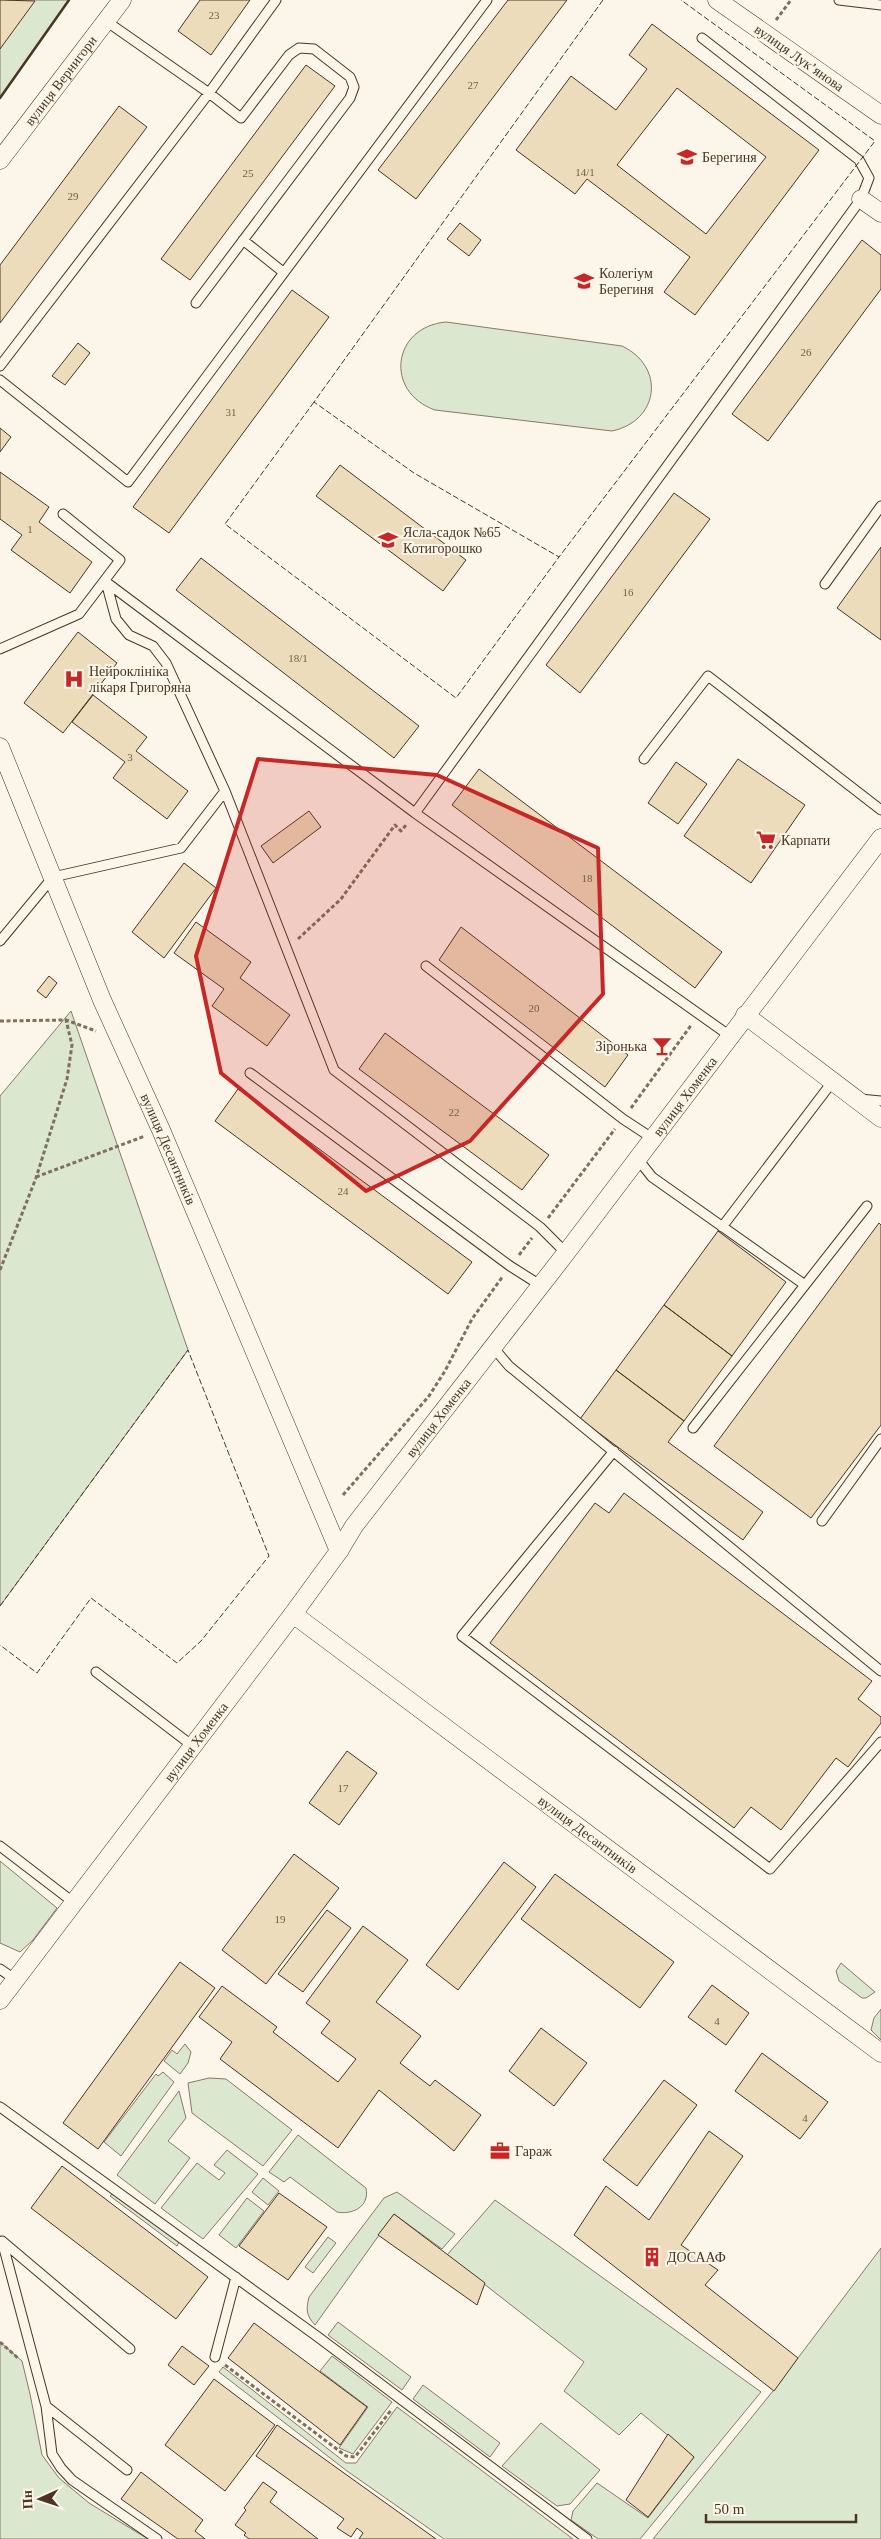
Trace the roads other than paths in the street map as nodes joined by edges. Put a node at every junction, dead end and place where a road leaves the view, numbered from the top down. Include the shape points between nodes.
1 (122, 0) edge
2 (276, 0) edge
3 (487, 0) edge
4 (717, 0) edge
5 (839, 0) edge
6 (881, 5) edge
7 (106, 21) junction
8 (702, 38) dead end
9 (209, 93) junction
10 (881, 115) edge
11 (0, 160) edge
12 (861, 198) junction
13 (881, 213) edge
14 (243, 240) junction
15 (283, 272) junction
16 (196, 302) dead end
17 (0, 366) edge
18 (0, 380) edge
19 (881, 506) edge
20 (63, 514) dead end
21 (106, 582) junction
22 (825, 584) dead end
23 (0, 649) edge
24 (0, 747) edge
25 (644, 759) dead end
26 (225, 790) junction
27 (881, 810) edge
28 (416, 813) junction
29 (881, 838) edge
30 (53, 877) junction
31 (0, 941) edge
32 (426, 966) dead end
33 (745, 1015) junction
34 (730, 1036) junction
35 (250, 1073) dead end
36 (833, 1081) junction
37 (858, 1099) junction
38 (881, 1101) edge
39 (881, 1118) edge
40 (652, 1138) junction
41 (638, 1158) junction
42 (867, 1206) dead end
43 (722, 1227) junction
44 (566, 1253) junction
45 (540, 1284) junction
46 (805, 1285) junction
47 (492, 1346) junction
48 (693, 1428) dead end
49 (881, 1438) edge
50 (614, 1451) junction
51 (822, 1521) dead end
52 (339, 1551) junction
53 (293, 1614) junction
54 (881, 1671) edge
55 (96, 1672) dead end
56 (881, 1742) edge
57 (194, 1747) junction
58 (0, 1846) edge
59 (74, 1902) junction
60 (0, 1969) edge
61 (16, 1980) junction
62 (0, 2000) edge
63 (881, 2053) edge
64 (0, 2107) edge
65 (1, 2241) edge
66 (236, 2277) junction
67 (130, 2349) dead end
68 (215, 2357) road end
69 (46, 2406) junction
70 (127, 2470) dead end
71 (158, 2539) edge
72 (587, 2539) edge

1 - 7 street, вулиця Вернигори
2 - 9 lane
3 - 15 lane
4 - 10 street, вулиця Лукʼянова
5 - 6 lane
7 - 9 lane
7 - 11 street, вулиця Вернигори
8 - 12 lane via 860,160 869,178
9 - 14 lane via 241,118 288,55 299,48 314,49 350,77 354,87 350,98
9 - 17 lane
12 - 13 street
12 - 28 lane
14 - 15 lane
14 - 16 lane
15 - 18 lane via 128,482
19 - 22 lane
20 - 21 lane via 120,560
21 - 23 lane via 79,614
21 - 26 lane via 116,619 129,635 153,646 166,663
21 - 28 lane
24 - 30 street, вулиця Десантників
25 - 27 lane via 708,676
26 - 30 lane via 180,848
26 - 44 lane via 334,1070 540,1228
28 - 34 lane
29 - 33 street, вулиця Хоменка
30 - 31 lane
30 - 52 street, вулиця Десантників
32 - 40 lane
33 - 34 street, вулиця Хоменка
33 - 36 street
34 - 40 street, вулиця Хоменка
35 - 45 lane via 510,1266
36 - 37 street
36 - 43 lane
37 - 38 lane
37 - 39 street
40 - 41 street, вулиця Хоменка
41 - 43 lane via 652,1177
41 - 44 street, вулиця Хоменка
42 - 46 lane
43 - 46 lane
44 - 45 street, вулиця Хоменка
45 - 47 street, вулиця Хоменка
46 - 48 lane
47 - 50 lane via 509,1366
47 - 52 street, вулиця Хоменка via 354,1526
49 - 51 lane
50 - 54 lane
50 - 56 lane via 462,1636 770,1869
52 - 53 street, вулиця Хоменка
53 - 57 street, вулиця Хоменка
53 - 63 street, вулиця Десантників
55 - 57 lane
57 - 59 street, вулиця Хоменка
58 - 59 lane
59 - 61 street, вулиця Хоменка
60 - 61 lane
61 - 62 street, вулиця Хоменка
64 - 66 lane
65 - 67 lane
65 - 69 lane
66 - 68 lane
66 - 72 lane
69 - 70 lane
69 - 71 lane via 52,2454 60,2468 72,2480

